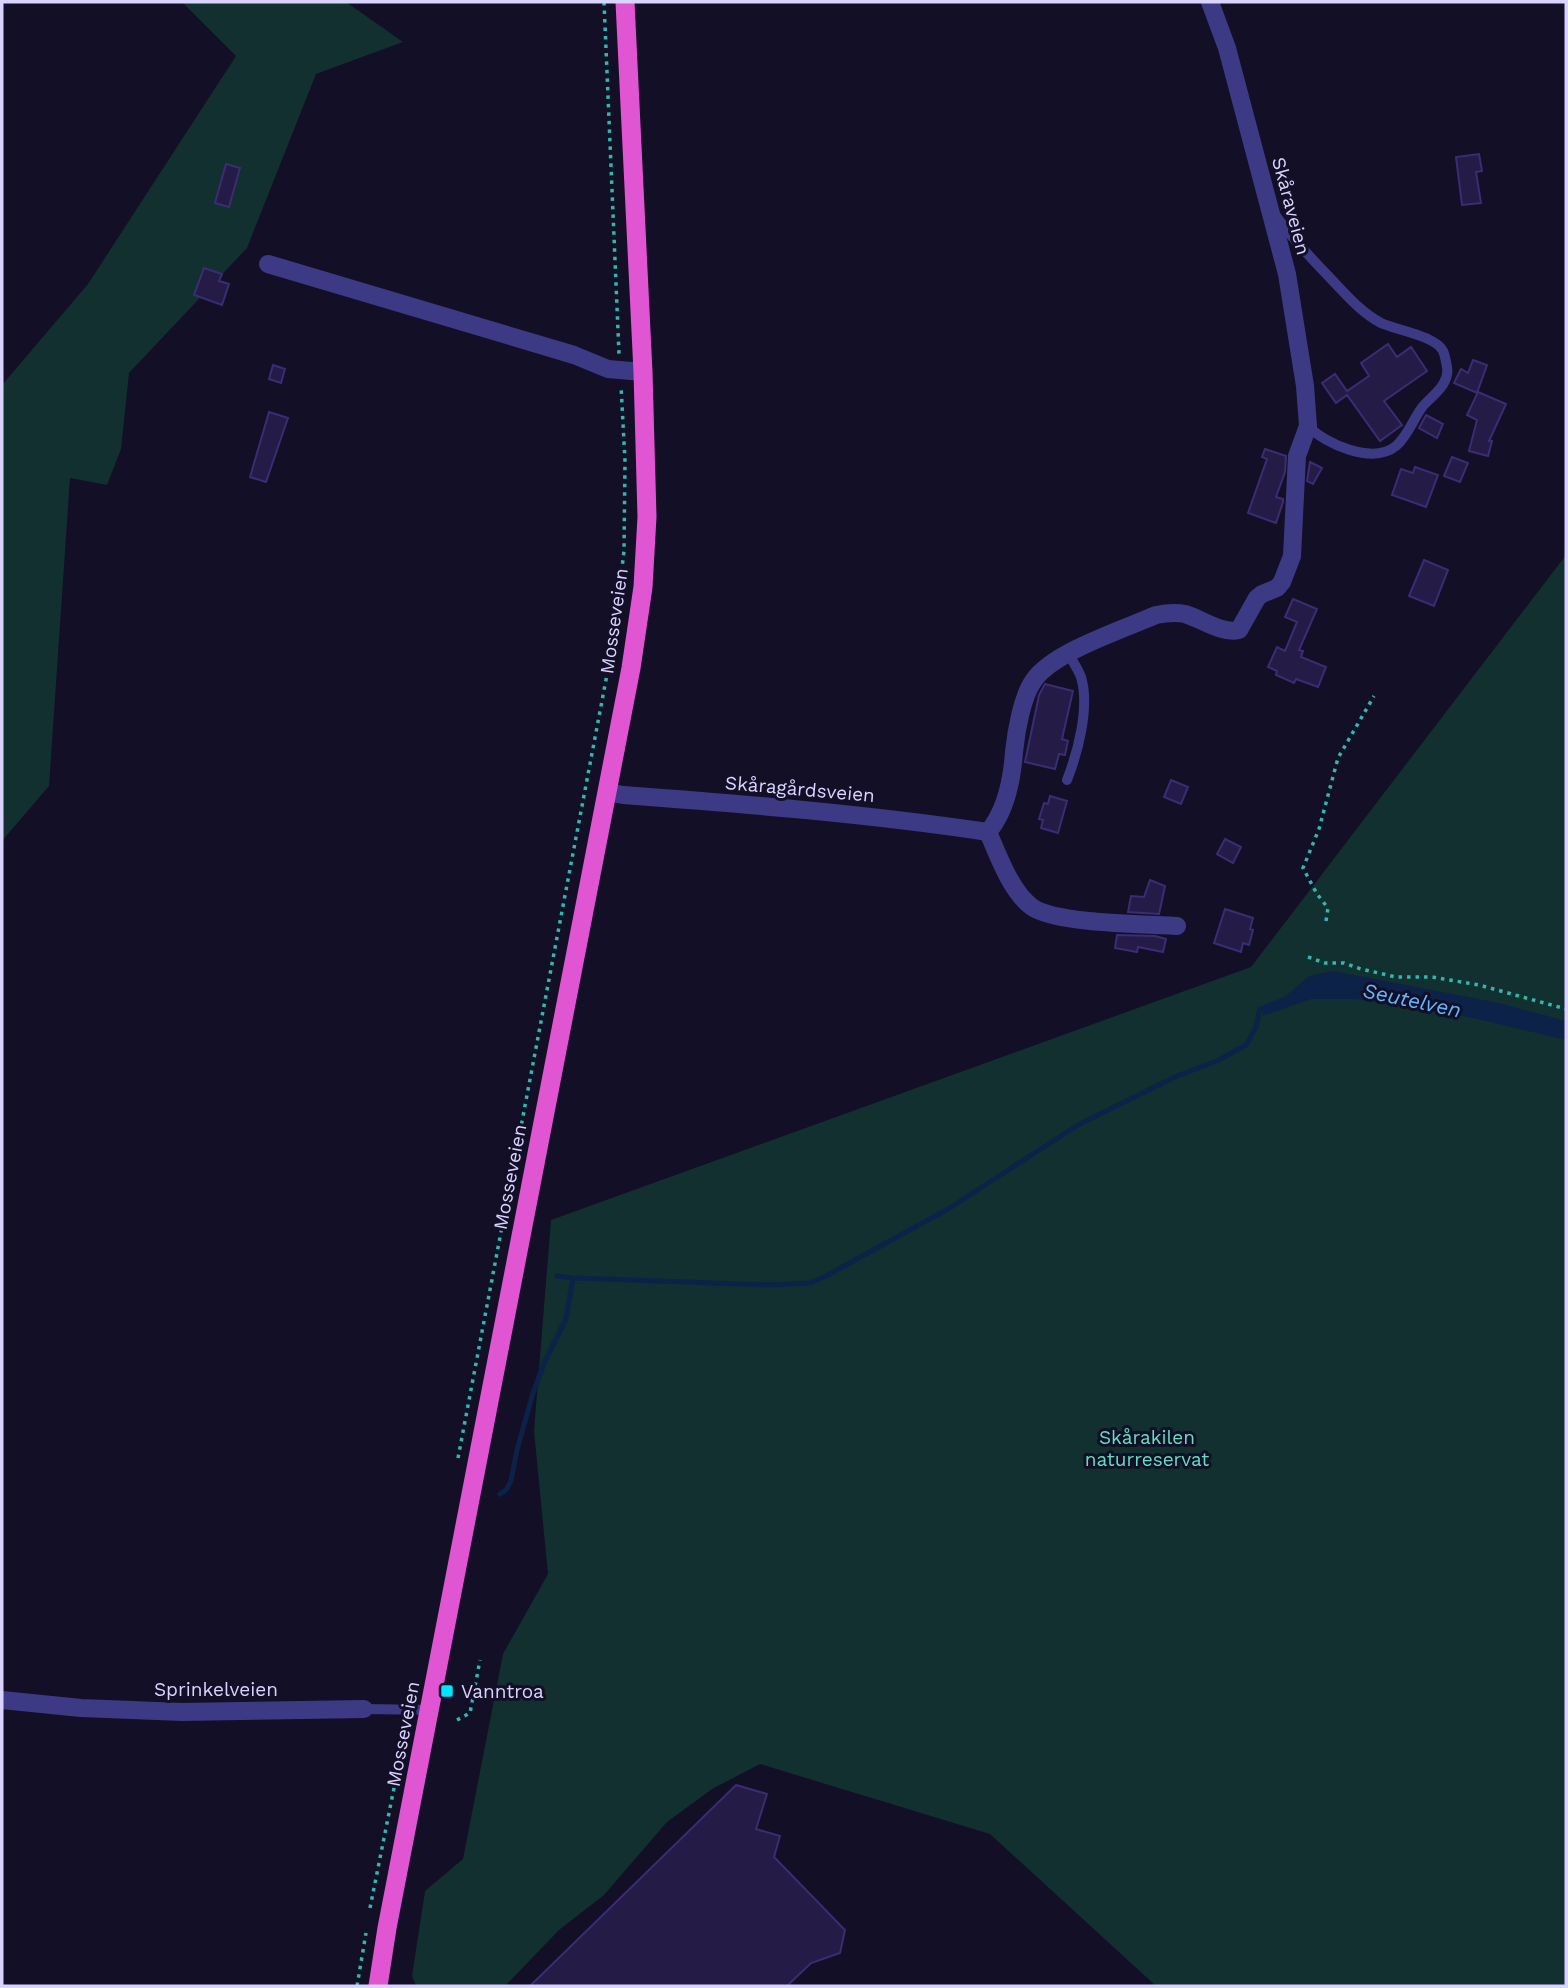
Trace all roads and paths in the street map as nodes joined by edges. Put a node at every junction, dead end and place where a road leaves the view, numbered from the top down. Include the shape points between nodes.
1 (604, 2) edge
2 (625, 2) edge
3 (1210, 2) edge
4 (1270, 208) junction
5 (268, 264) dead end
6 (620, 372) junction
7 (643, 372) junction
8 (1308, 426) junction
9 (1068, 653) junction
10 (1374, 696) dead end
11 (1067, 780) dead end
12 (607, 792) junction
13 (988, 832) junction
14 (1326, 921) dead end
15 (1177, 926) dead end
16 (1308, 957) dead end
17 (1566, 1009) edge
18 (457, 1462) dead end
19 (480, 1660) dead end
20 (2, 1700) edge
21 (364, 1709) joint
22 (431, 1710) junction
23 (457, 1720) dead end
24 (399, 1763) dead end
25 (370, 1912) dead end
26 (367, 1926) dead end
27 (357, 1986) edge
28 (378, 1986) edge

1 - 6 path
2 - 7 highway, Mosseveien
3 - 4 street, Skåraveien
4 - 8 street, Skåraveien via 1287,274
4 - 8 lane via 1287,232 1370,316 1432,341 1443,350 1448,375 1397,446 1380,453 1353,450
5 - 6 street
6 - 7 street
6 - 18 path via 624,551 613,643
7 - 12 highway, Mosseveien via 647,517 643,587
8 - 9 street via 1297,456 1292,556 1283,582 1257,598 1239,630 1232,632 1183,614 1166,613
9 - 11 lane via 1080,674 1084,703
9 - 13 street via 1048,665 1029,688 1007,792
10 - 14 path via 1338,758 1303,868 1328,908
12 - 13 street, Skåragårdsveien via 757,804
12 - 22 highway, Mosseveien
13 - 15 street via 1010,882 1032,907 1086,921
16 - 17 path via 1396,977 1479,985
19 - 23 path via 470,1713
20 - 21 street, Sprinkelveien via 182,1712
21 - 22 lane, Sprinkelveien
22 - 28 highway, Mosseveien
24 - 25 path
26 - 27 path

